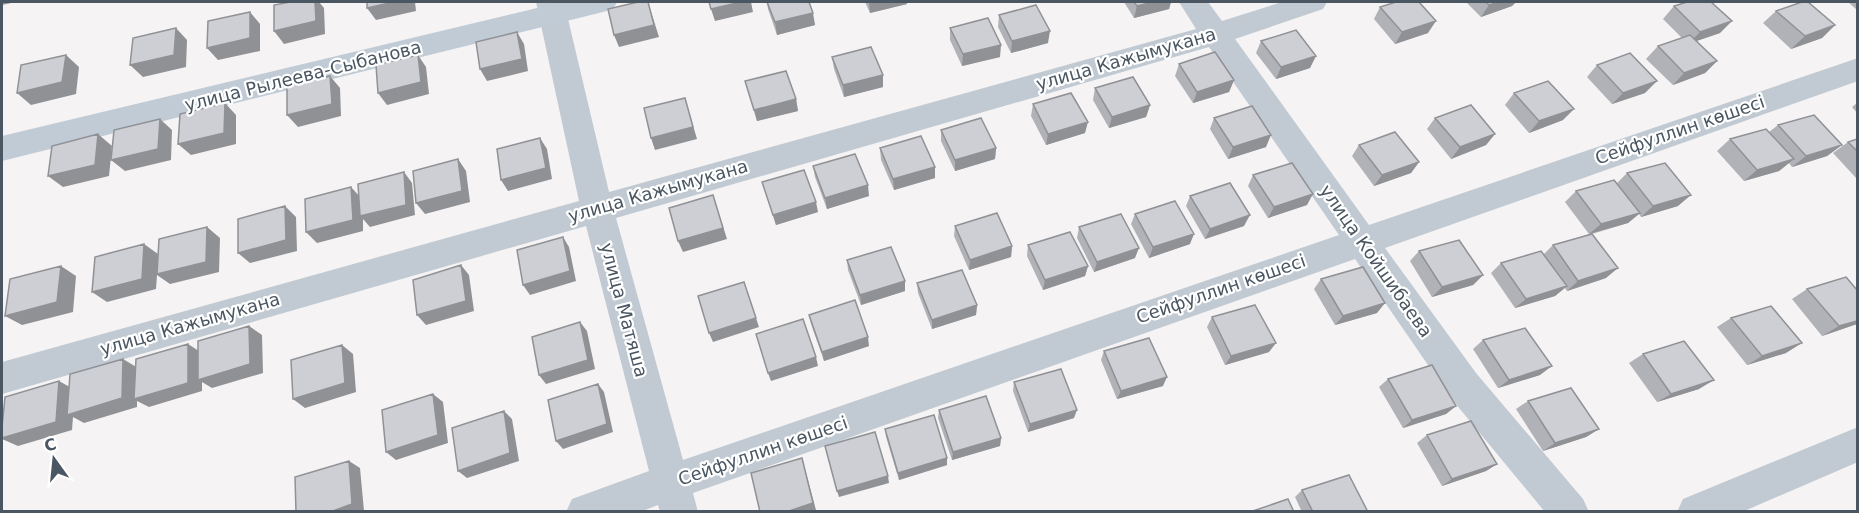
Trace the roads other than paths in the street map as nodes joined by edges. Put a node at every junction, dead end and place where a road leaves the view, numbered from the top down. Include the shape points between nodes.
1 (603, 2) edge
2 (1193, 2) edge
3 (1313, 2) edge
4 (552, 8) edge
5 (1216, 34) junction
6 (1857, 69) edge
7 (2, 148) edge
8 (597, 208) junction
9 (1361, 240) junction
10 (2, 378) edge
11 (1857, 444) edge
12 (675, 497) edge
13 (585, 512) edge
14 (1570, 512) edge
15 (1696, 512) edge

1 - 4 street, улица Рылеева-Сыбанова
2 - 5 street, улица Койшибаева
3 - 5 street, улица Кажымукана
4 - 7 street, улица Рылеева-Сыбанова
4 - 8 street, улица Матяша
5 - 8 street, улица Кажымукана
5 - 9 street, улица Койшибаева
6 - 9 street, Сейфуллин көшесі
8 - 10 street, улица Кажымукана
8 - 12 street, улица Матяша
9 - 12 street, Сейфуллин көшесі
9 - 14 street, улица Койшибаева via 1463,385
11 - 15 street
12 - 13 street, Сейфуллин көшесі

